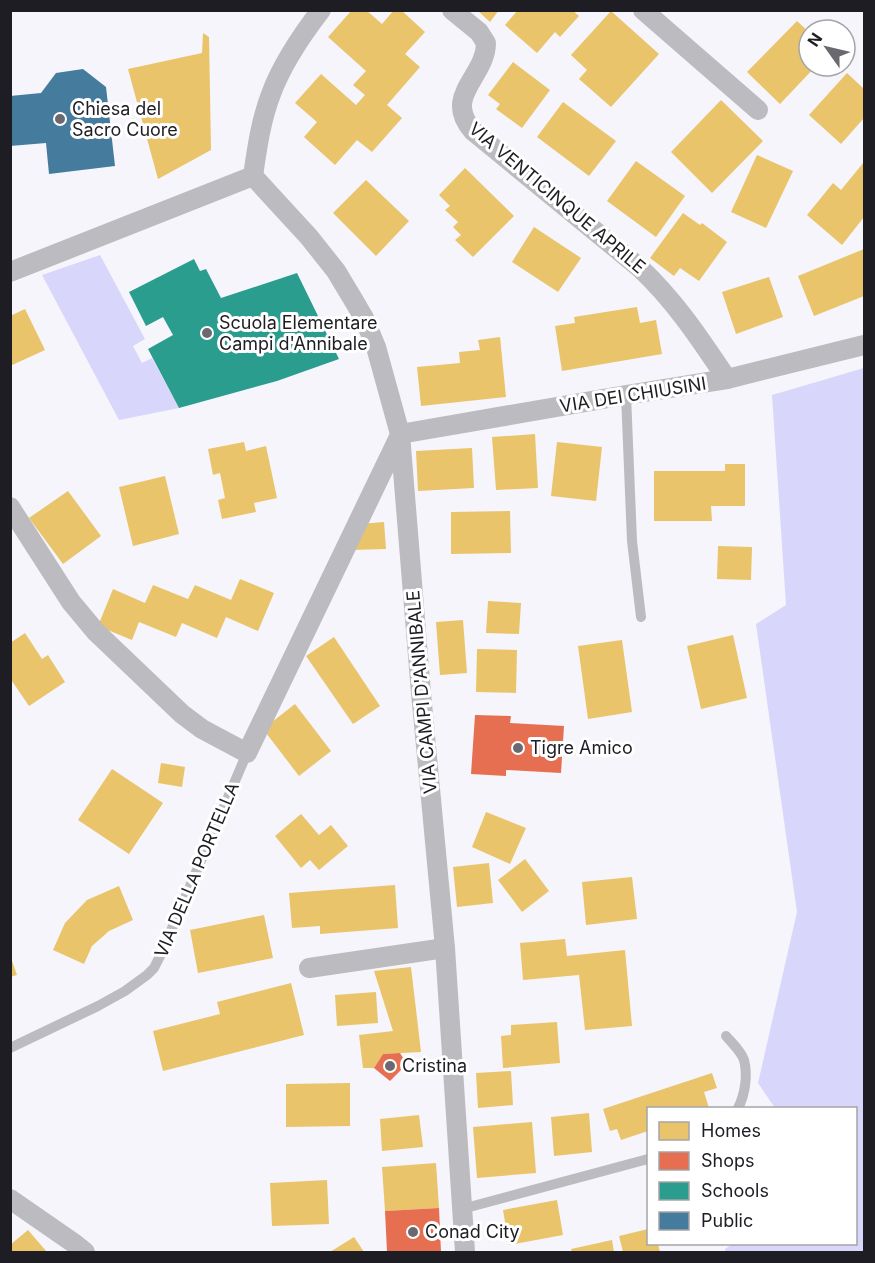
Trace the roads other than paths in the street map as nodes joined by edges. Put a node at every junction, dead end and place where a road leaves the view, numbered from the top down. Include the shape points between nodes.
1 (321, 10) edge
2 (452, 10) edge
3 (643, 10) edge
4 (758, 110) dead end
5 (253, 176) junction
6 (10, 272) edge
7 (864, 345) edge
8 (727, 380) junction
9 (626, 395) junction
10 (400, 434) junction
11 (10, 507) edge
12 (641, 617) dead end
13 (247, 753) junction
14 (445, 948) junction
15 (309, 968) dead end
16 (726, 1036) dead end
17 (10, 1048) edge
18 (738, 1107) edge
19 (647, 1160) edge
20 (10, 1199) edge
21 (462, 1209) junction
22 (86, 1252) edge
23 (465, 1252) edge

1 - 5 street via 275,82 259,135
2 - 8 street, VIA VENTICINQUE APRILE via 479,32 486,43 485,54 462,102 461,112 468,125 657,284
3 - 4 street
5 - 6 street
5 - 10 street, VIA CAMPI D'ANNIBALE via 336,271 364,318
7 - 8 street, VIA DEI CHIUSINI
8 - 9 street, VIA DEI CHIUSINI
9 - 10 street, VIA DEI CHIUSINI
9 - 12 lane via 632,541
10 - 13 street, VIA DELLA PORTELLA
10 - 14 street, VIA CAMPI D'ANNIBALE
11 - 13 street via 71,602 96,632 182,714
13 - 17 lane, VIA DELLA PORTELLA via 154,968 111,998
14 - 15 street
14 - 21 street, VIA CAMPI D'ANNIBALE
16 - 18 lane via 744,1060 744,1093
19 - 21 lane
20 - 22 street
21 - 23 street, VIA CAMPI D'ANNIBALE

